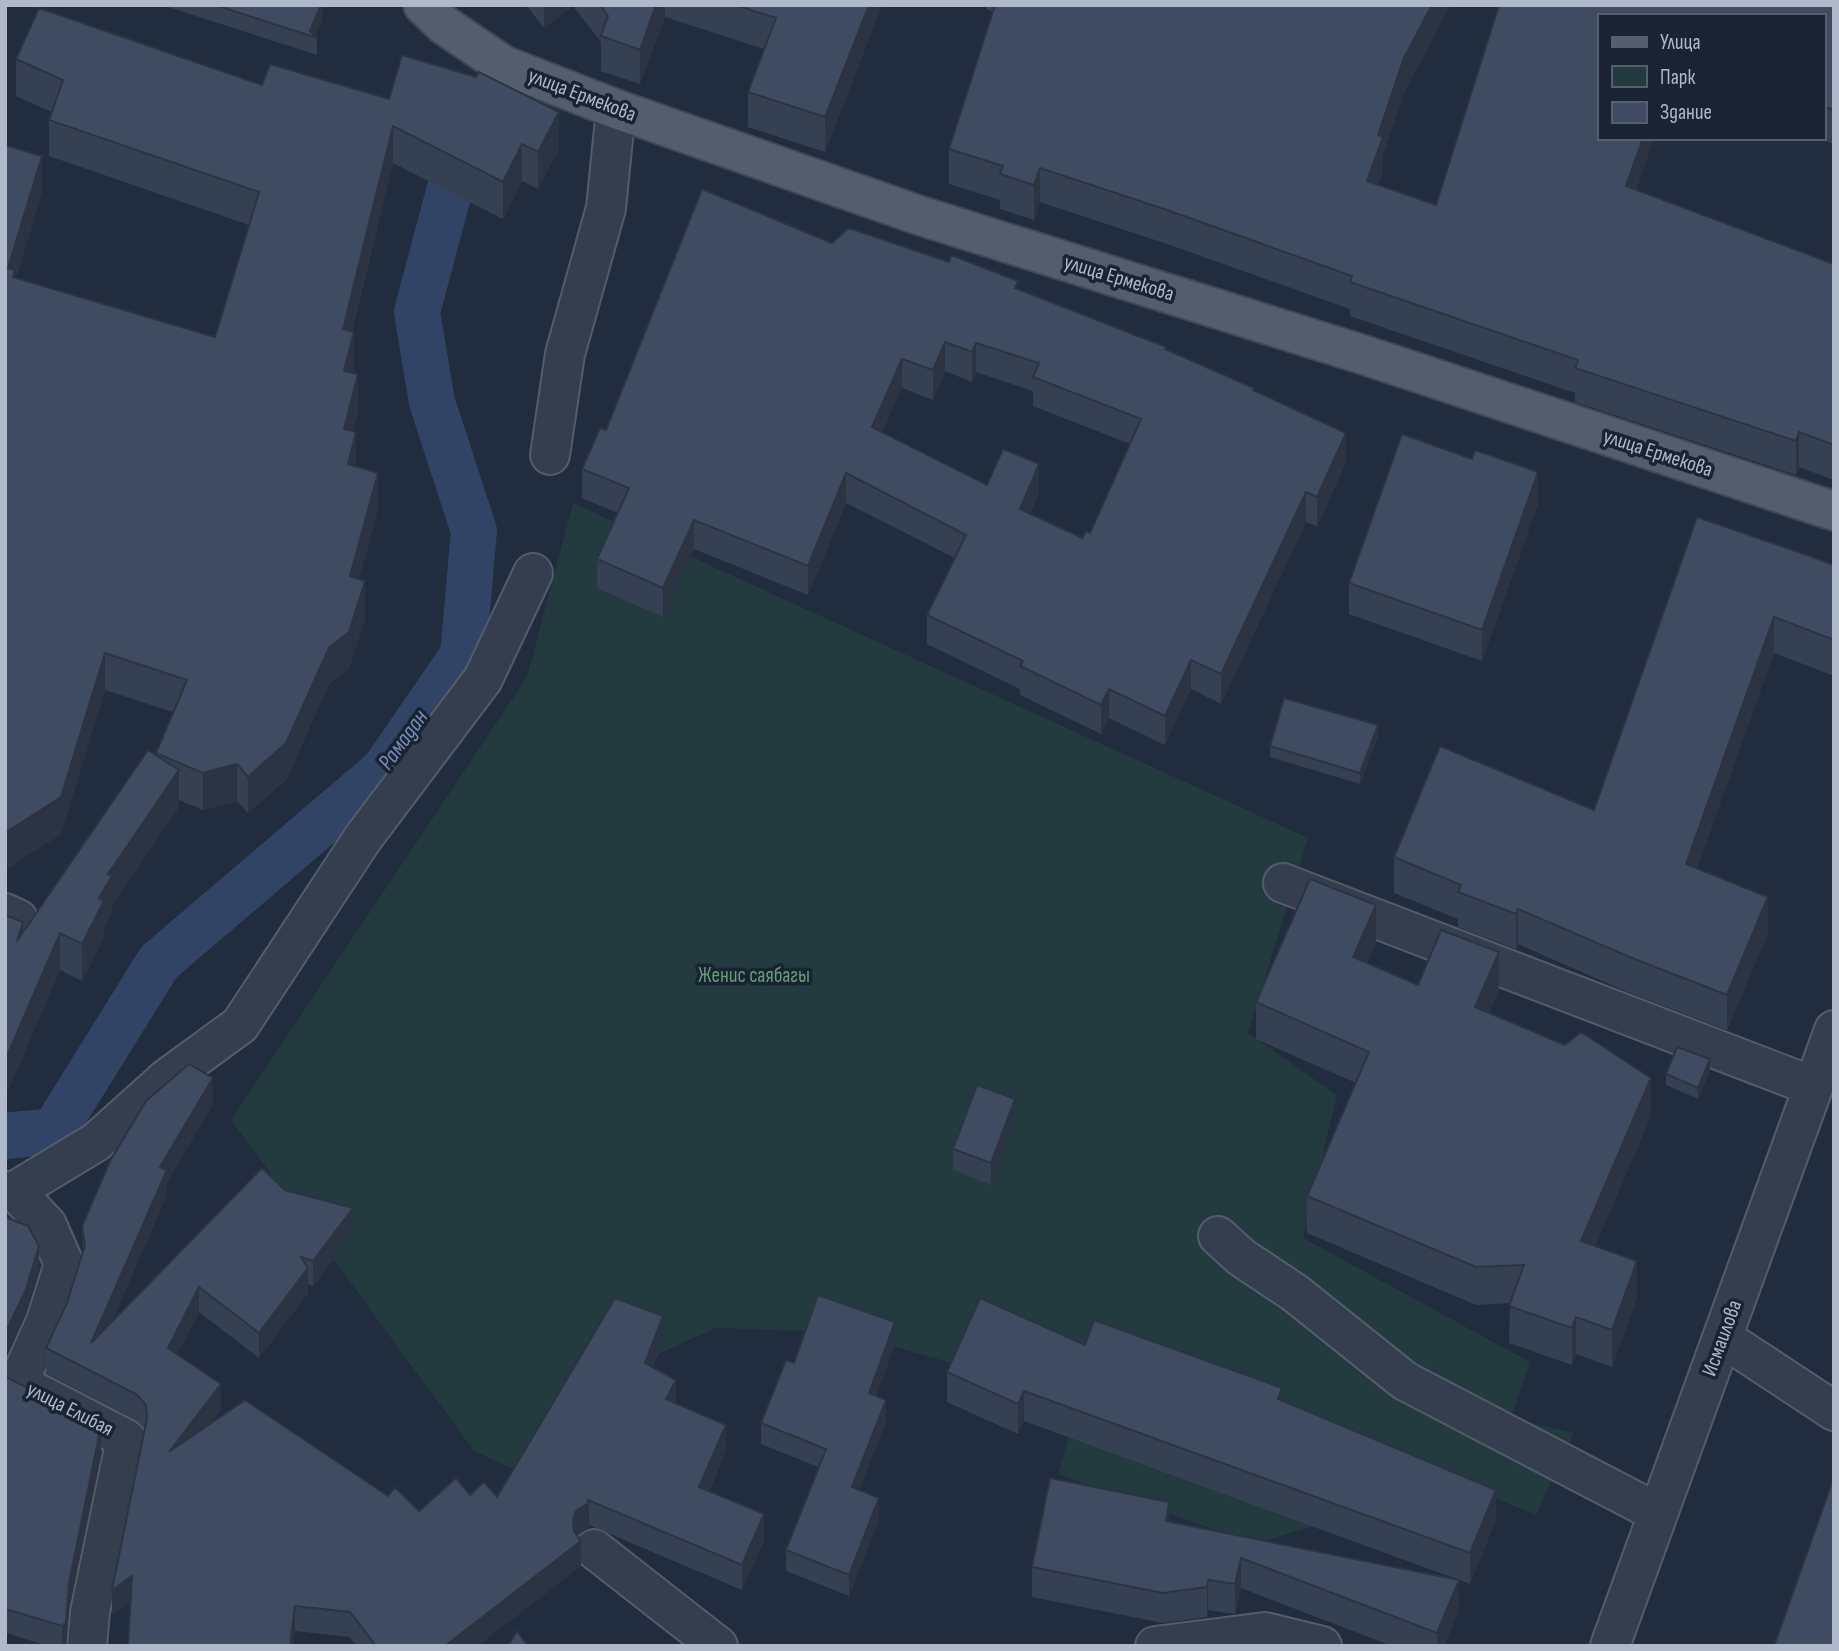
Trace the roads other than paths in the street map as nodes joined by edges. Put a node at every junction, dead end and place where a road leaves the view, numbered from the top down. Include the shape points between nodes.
1 (423, 5) edge
2 (616, 109) junction
3 (550, 455) dead end
4 (1834, 511) edge
5 (533, 573) dead end
6 (1283, 883) dead end
7 (1834, 1030) edge
8 (1812, 1086) junction
9 (10, 1191) edge
10 (1218, 1236) dead end
11 (1723, 1338) junction
12 (1834, 1411) edge
13 (1658, 1513) junction
14 (594, 1549) dead end
15 (87, 1646) edge
16 (718, 1646) edge
17 (1155, 1646) edge
18 (1322, 1646) edge
19 (1610, 1646) edge

1 - 2 main road, улица Ермекова via 503,65
2 - 3 street via 606,208 565,354
2 - 4 main road, улица Ермекова via 918,215 1364,355
5 - 9 street via 483,678 363,838 240,1025 166,1079 96,1142
6 - 8 street
7 - 8 street, Исмаилова
8 - 11 street, Исмаилова
9 - 15 street, улица Елибая via 47,1225 64,1264 46,1321 18,1383 126,1438
10 - 13 street via 1405,1381
11 - 12 street
11 - 13 street, Исмаилова
13 - 19 street, Исмаилова
14 - 16 street
17 - 18 street via 1265,1632

